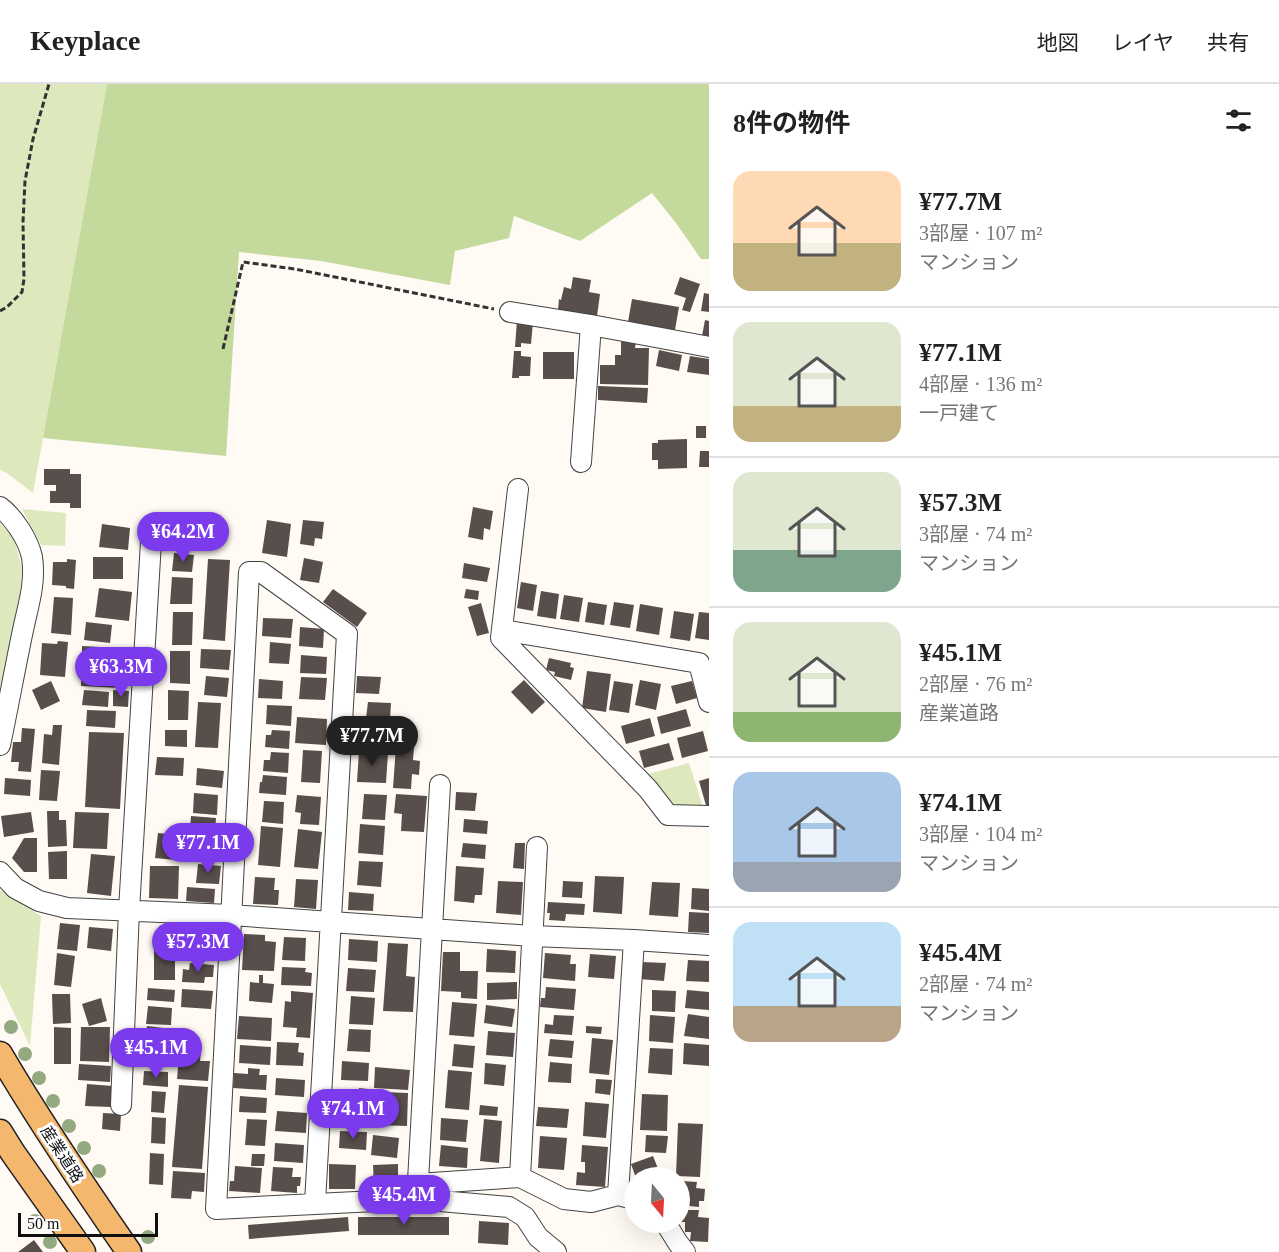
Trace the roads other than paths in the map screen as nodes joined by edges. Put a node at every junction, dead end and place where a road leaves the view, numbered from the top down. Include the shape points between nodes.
1 (510, 312) road end
2 (591, 325) junction
3 (709, 346) edge
4 (581, 462) dead end
5 (518, 489) dead end
6 (0, 507) edge
7 (152, 525) dead end
8 (502, 630) junction
9 (709, 702) edge
10 (0, 745) edge
11 (440, 785) dead end
12 (709, 816) edge
13 (537, 847) dead end
14 (0, 872) edge
15 (129, 910) junction
16 (231, 915) junction
17 (329, 922) junction
18 (431, 929) junction
19 (532, 936) junction
20 (634, 940) junction
21 (709, 945) edge
22 (0, 1054) edge
23 (121, 1105) dead end
24 (0, 1132) edge
25 (627, 1167) edge
26 (520, 1177) junction
27 (417, 1191) junction
28 (624, 1197) edge
29 (315, 1203) junction
30 (672, 1233) edge
31 (83, 1252) edge
32 (129, 1252) edge
33 (556, 1252) edge
34 (685, 1252) edge

1 - 2 street
2 - 3 street
2 - 4 street
5 - 8 street
6 - 10 street via 18,525 31,555 33,580
7 - 15 street
8 - 9 street via 699,663
8 - 12 street via 501,638 648,789 668,815
11 - 18 street
13 - 19 street
14 - 15 street via 15,888 39,901 67,908
15 - 16 street
15 - 23 street
16 - 17 street
16 - 17 street via 249,572 261,572 346,634
16 - 29 street via 216,1209
17 - 18 street
17 - 29 street
18 - 19 street
18 - 27 street
19 - 20 street
19 - 26 street
20 - 21 street
20 - 25 street
22 - 32 main road, 産業道路
24 - 31 main road
26 - 27 street
26 - 28 street via 564,1199 591,1202
27 - 29 street
27 - 33 street via 509,1206 525,1217 537,1237
30 - 34 street

